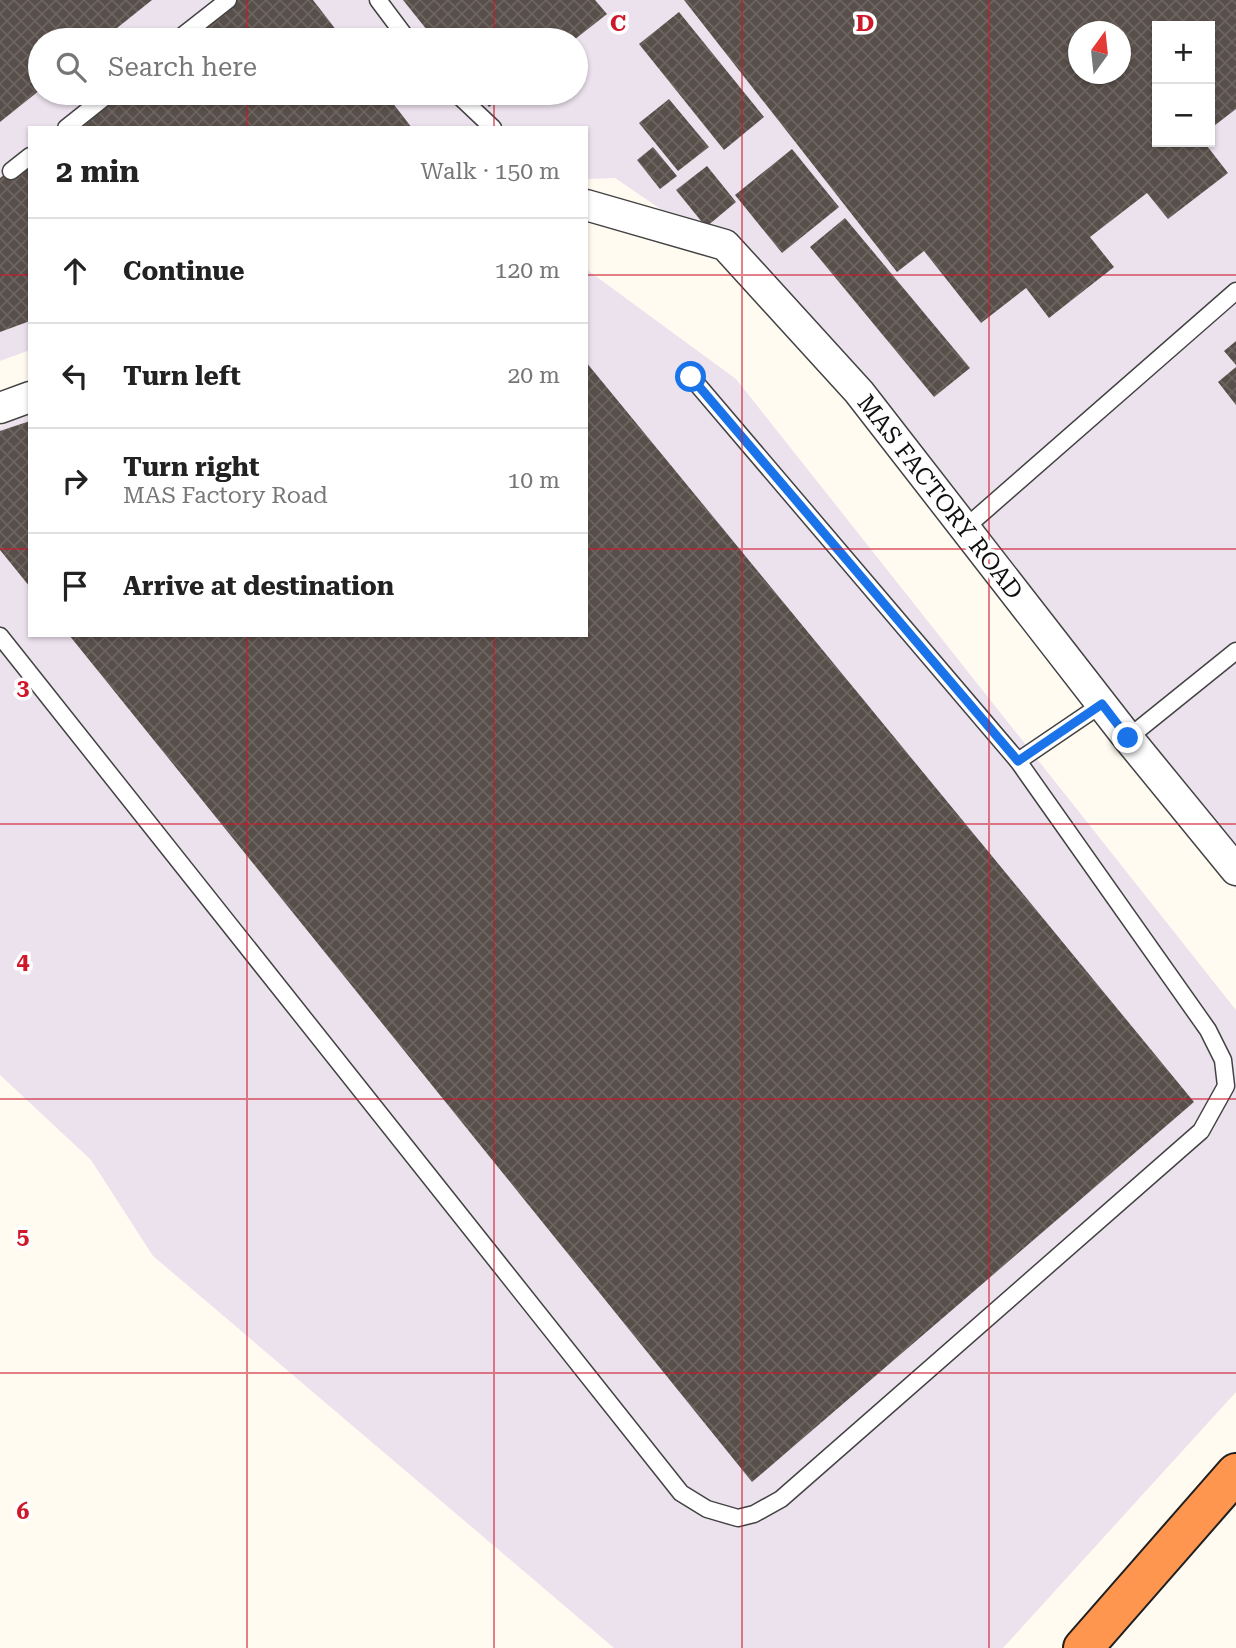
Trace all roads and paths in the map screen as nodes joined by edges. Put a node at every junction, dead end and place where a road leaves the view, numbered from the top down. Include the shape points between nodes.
1 (228, 0) edge
2 (378, 0) edge
3 (192, 28) edge
4 (399, 28) edge
5 (95, 105) edge
6 (469, 105) edge
7 (69, 126) edge
8 (491, 126) edge
9 (28, 158) edge
10 (10, 171) dead end
11 (588, 206) edge
12 (1236, 291) edge
13 (691, 377) dead end
14 (28, 398) edge
15 (0, 408) edge
16 (965, 528) junction
17 (0, 636) edge
18 (1236, 651) edge
19 (1102, 704) junction
20 (1128, 738) junction
21 (1018, 761) junction
22 (1236, 870) edge
23 (1236, 1473) edge
24 (1083, 1648) edge

1 - 3 lane
2 - 4 lane
5 - 7 lane
6 - 8 lane
9 - 10 lane
11 - 16 street, MAS FACTORY ROAD via 725,246 859,392
12 - 16 lane
13 - 21 lane
14 - 15 street
16 - 19 street, MAS FACTORY ROAD
17 - 21 lane via 681,1493 707,1509 738,1518 781,1499 1201,1131 1226,1086 1223,1060 1208,1030
18 - 20 lane
19 - 20 street, MAS FACTORY ROAD
19 - 21 lane
20 - 22 street, MAS FACTORY ROAD
23 - 24 highway

